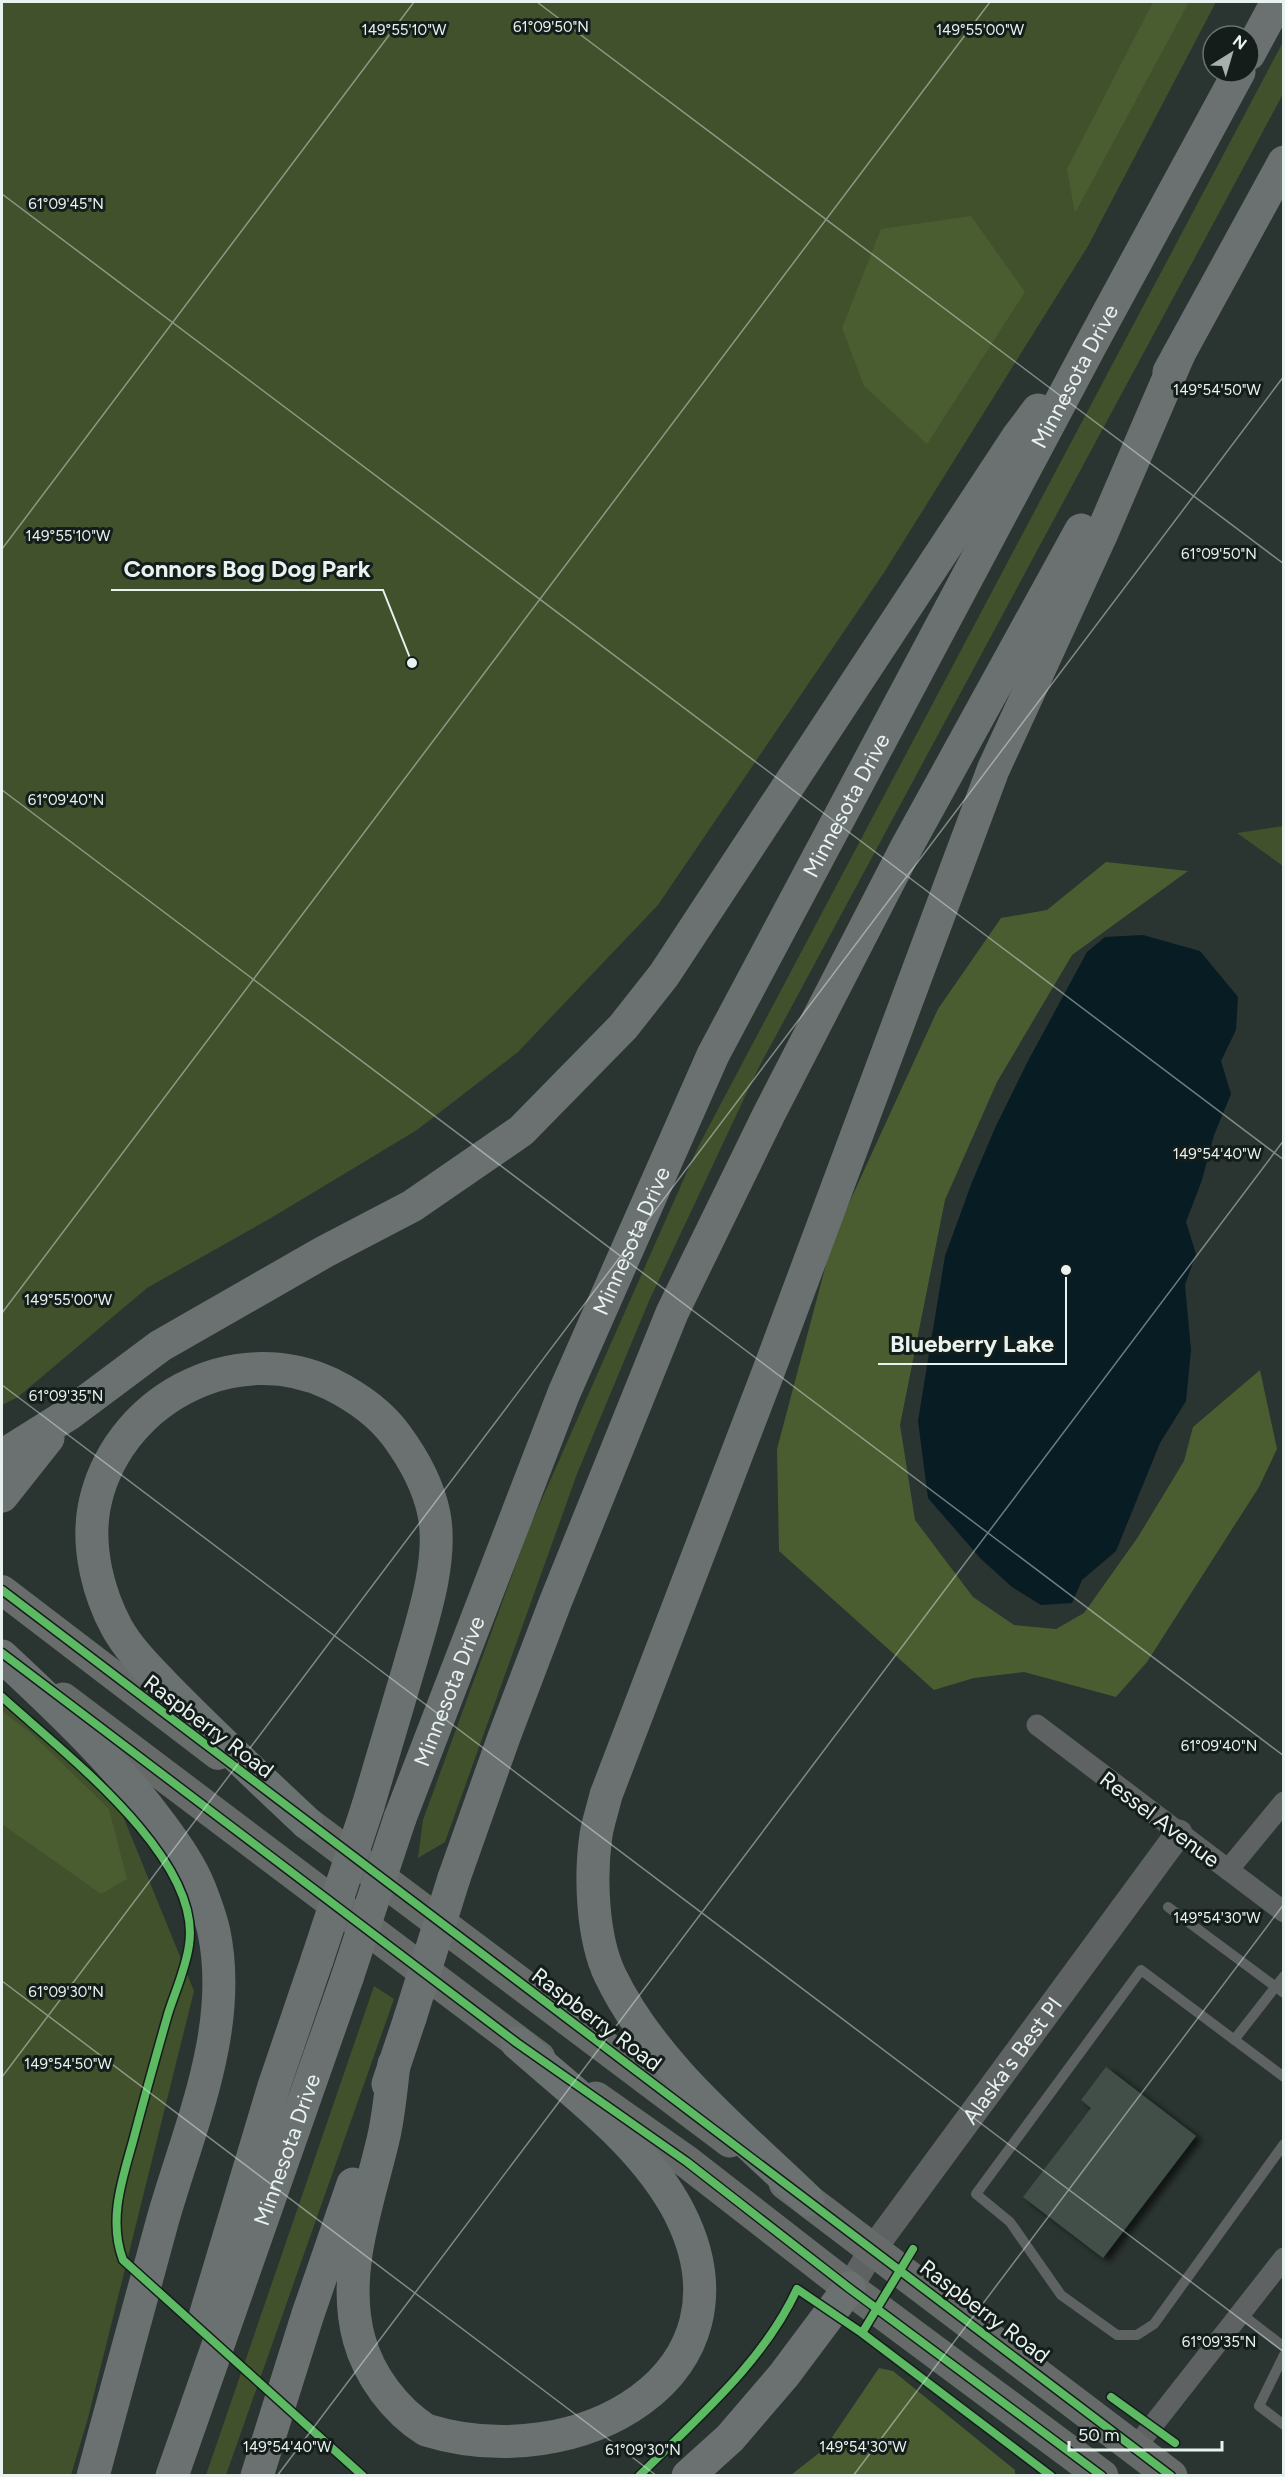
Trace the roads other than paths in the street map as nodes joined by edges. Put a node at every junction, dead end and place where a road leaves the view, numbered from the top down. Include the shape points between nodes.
1 (1278, 2) edge
2 (1261, 32) edge
3 (1232, 84) edge
4 (1284, 162) edge
5 (1093, 341) junction
6 (1179, 354) junction
7 (69, 1414) junction
8 (2, 1456) edge
9 (2, 1496) edge
10 (2, 1590) edge
11 (2, 1654) edge
12 (1037, 1725) dead end
13 (1284, 1802) edge
14 (307, 1823) junction
15 (1179, 1833) junction
16 (1228, 1870) junction
17 (1168, 1907) dead end
18 (1284, 1912) edge
19 (1284, 1976) edge
20 (1280, 1990) edge
21 (1234, 2040) junction
22 (517, 2043) junction
23 (394, 2064) junction
24 (1284, 2077) edge
25 (1284, 2144) edge
26 (808, 2200) junction
27 (873, 2249) junction
28 (1284, 2258) edge
29 (849, 2288) junction
30 (1239, 2313) junction
31 (1284, 2347) edge
32 (1284, 2355) edge
33 (1284, 2425) edge
34 (186, 2429) junction
35 (1135, 2448) junction
36 (93, 2475) edge
37 (172, 2475) edge
38 (257, 2475) edge
39 (688, 2475) edge
40 (1102, 2475) edge
41 (1171, 2475) edge

1 - 2 highway
3 - 5 highway, Minnesota Drive
4 - 6 highway
5 - 7 highway via 1017,438 664,975 623,1027 521,1131 412,1206 160,1346
5 - 34 highway, Minnesota Drive, bridge via 713,1055 564,1393 400,1818
6 - 23 highway, bridge via 905,850 672,1313 504,1737
6 - 26 highway via 993,770 606,1796 596,1833 595,1902 610,1974 666,2059
7 - 8 highway
7 - 9 highway
10 - 14 main road, Raspberry Road
11 - 22 main road
11 - 36 highway via 141,1797 189,1868 214,1932 218,1993 205,2078
12 - 15 street, Ressel Avenue
13 - 16 street
14 - 26 main road, Raspberry Road
14 - 34 highway, bridge via 142,1664 118,1628 95,1565 94,1508 120,1446 160,1401 185,1386 236,1370 296,1372 321,1379 368,1405 389,1425 423,1477 434,1514 437,1546 424,1617 368,1806 274,2086 215,2280 194,2361
15 - 16 street, Ressel Avenue
15 - 27 street, Alaska's Best PI
16 - 18 street, Ressel Avenue
17 - 20 lane
19 - 20 lane
20 - 21 lane
21 - 24 lane
21 - 25 lane via 1141,1970 976,2194 1010,2222 1062,2295 1117,2335 1137,2335 1154,2324
22 - 23 highway via 642,2157 687,2231 698,2276 699,2302 689,2352 658,2403 634,2428 609,2444 554,2462 501,2462 468,2454 443,2442 393,2402 359,2340 353,2287 356,2252 384,2137
22 - 29 main road via 687,2162
23 - 38 highway
26 - 27 main road, Raspberry Road
26 - 29 main road via 846,2249
27 - 29 street, Alaska's Best PI
27 - 35 main road, Raspberry Road
28 - 30 street
29 - 39 highway via 784,2375 730,2438
29 - 40 main road
30 - 31 lane
30 - 35 street
32 - 33 lane via 1259,2406
34 - 37 highway, Minnesota Drive
35 - 41 main road, Raspberry Road

